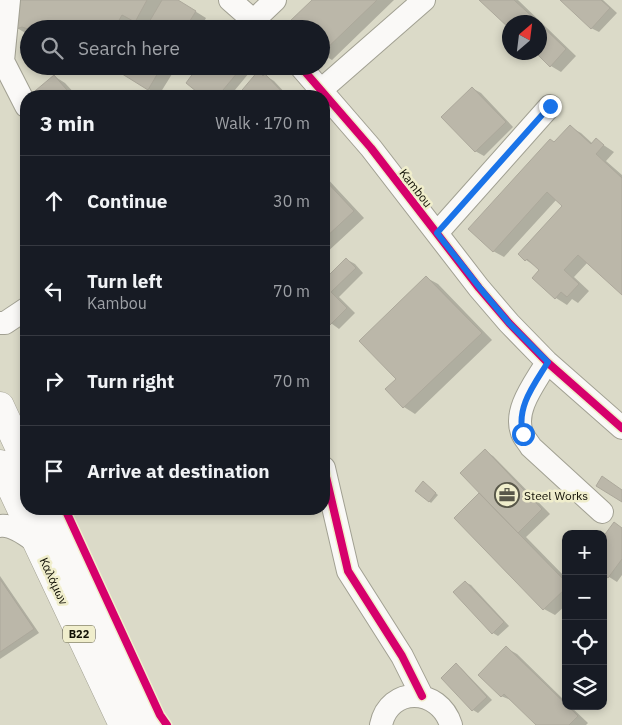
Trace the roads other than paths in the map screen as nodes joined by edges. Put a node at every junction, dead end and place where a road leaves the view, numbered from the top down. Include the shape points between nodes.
1 (10, 0) edge
2 (230, 0) edge
3 (275, 0) edge
4 (424, 0) edge
5 (253, 20) edge
6 (261, 20) edge
7 (308, 75) edge
8 (321, 90) joint
9 (20, 94) edge
10 (330, 100) edge
11 (550, 106) dead end
12 (437, 233) junction
13 (20, 314) edge
14 (2, 328) edge
15 (548, 362) junction
16 (0, 406) edge
17 (622, 428) edge
18 (7, 472) edge
19 (330, 494) edge
20 (20, 503) edge
21 (602, 512) dead end
22 (25, 515) edge
23 (51, 515) edge
24 (0, 526) edge
25 (37, 543) junction
26 (422, 696) junction
27 (122, 725) edge
28 (147, 725) edge
29 (381, 725) edge
30 (451, 725) edge

1 - 9 street via 3,60
2 - 5 street
3 - 6 street
4 - 8 street
7 - 8 street, Kambou
10 - 12 street, Kambou
11 - 12 street
12 - 15 street, Kambou via 509,323
13 - 14 street
15 - 17 street, Kambou
15 - 21 street via 525,401 520,424 523,434 531,447
16 - 18 main road, Καλάμων / B22
18 - 20 main road, Καλάμων / B22
19 - 26 street via 348,571 402,656
22 - 25 main road, Καλάμων / B22
23 - 28 main road, Καλάμων / B22
24 - 25 street via 20,531
25 - 27 main road, Καλάμων / B22
26 - 29 street via 398,700 389,708
26 - 30 street via 442,707

